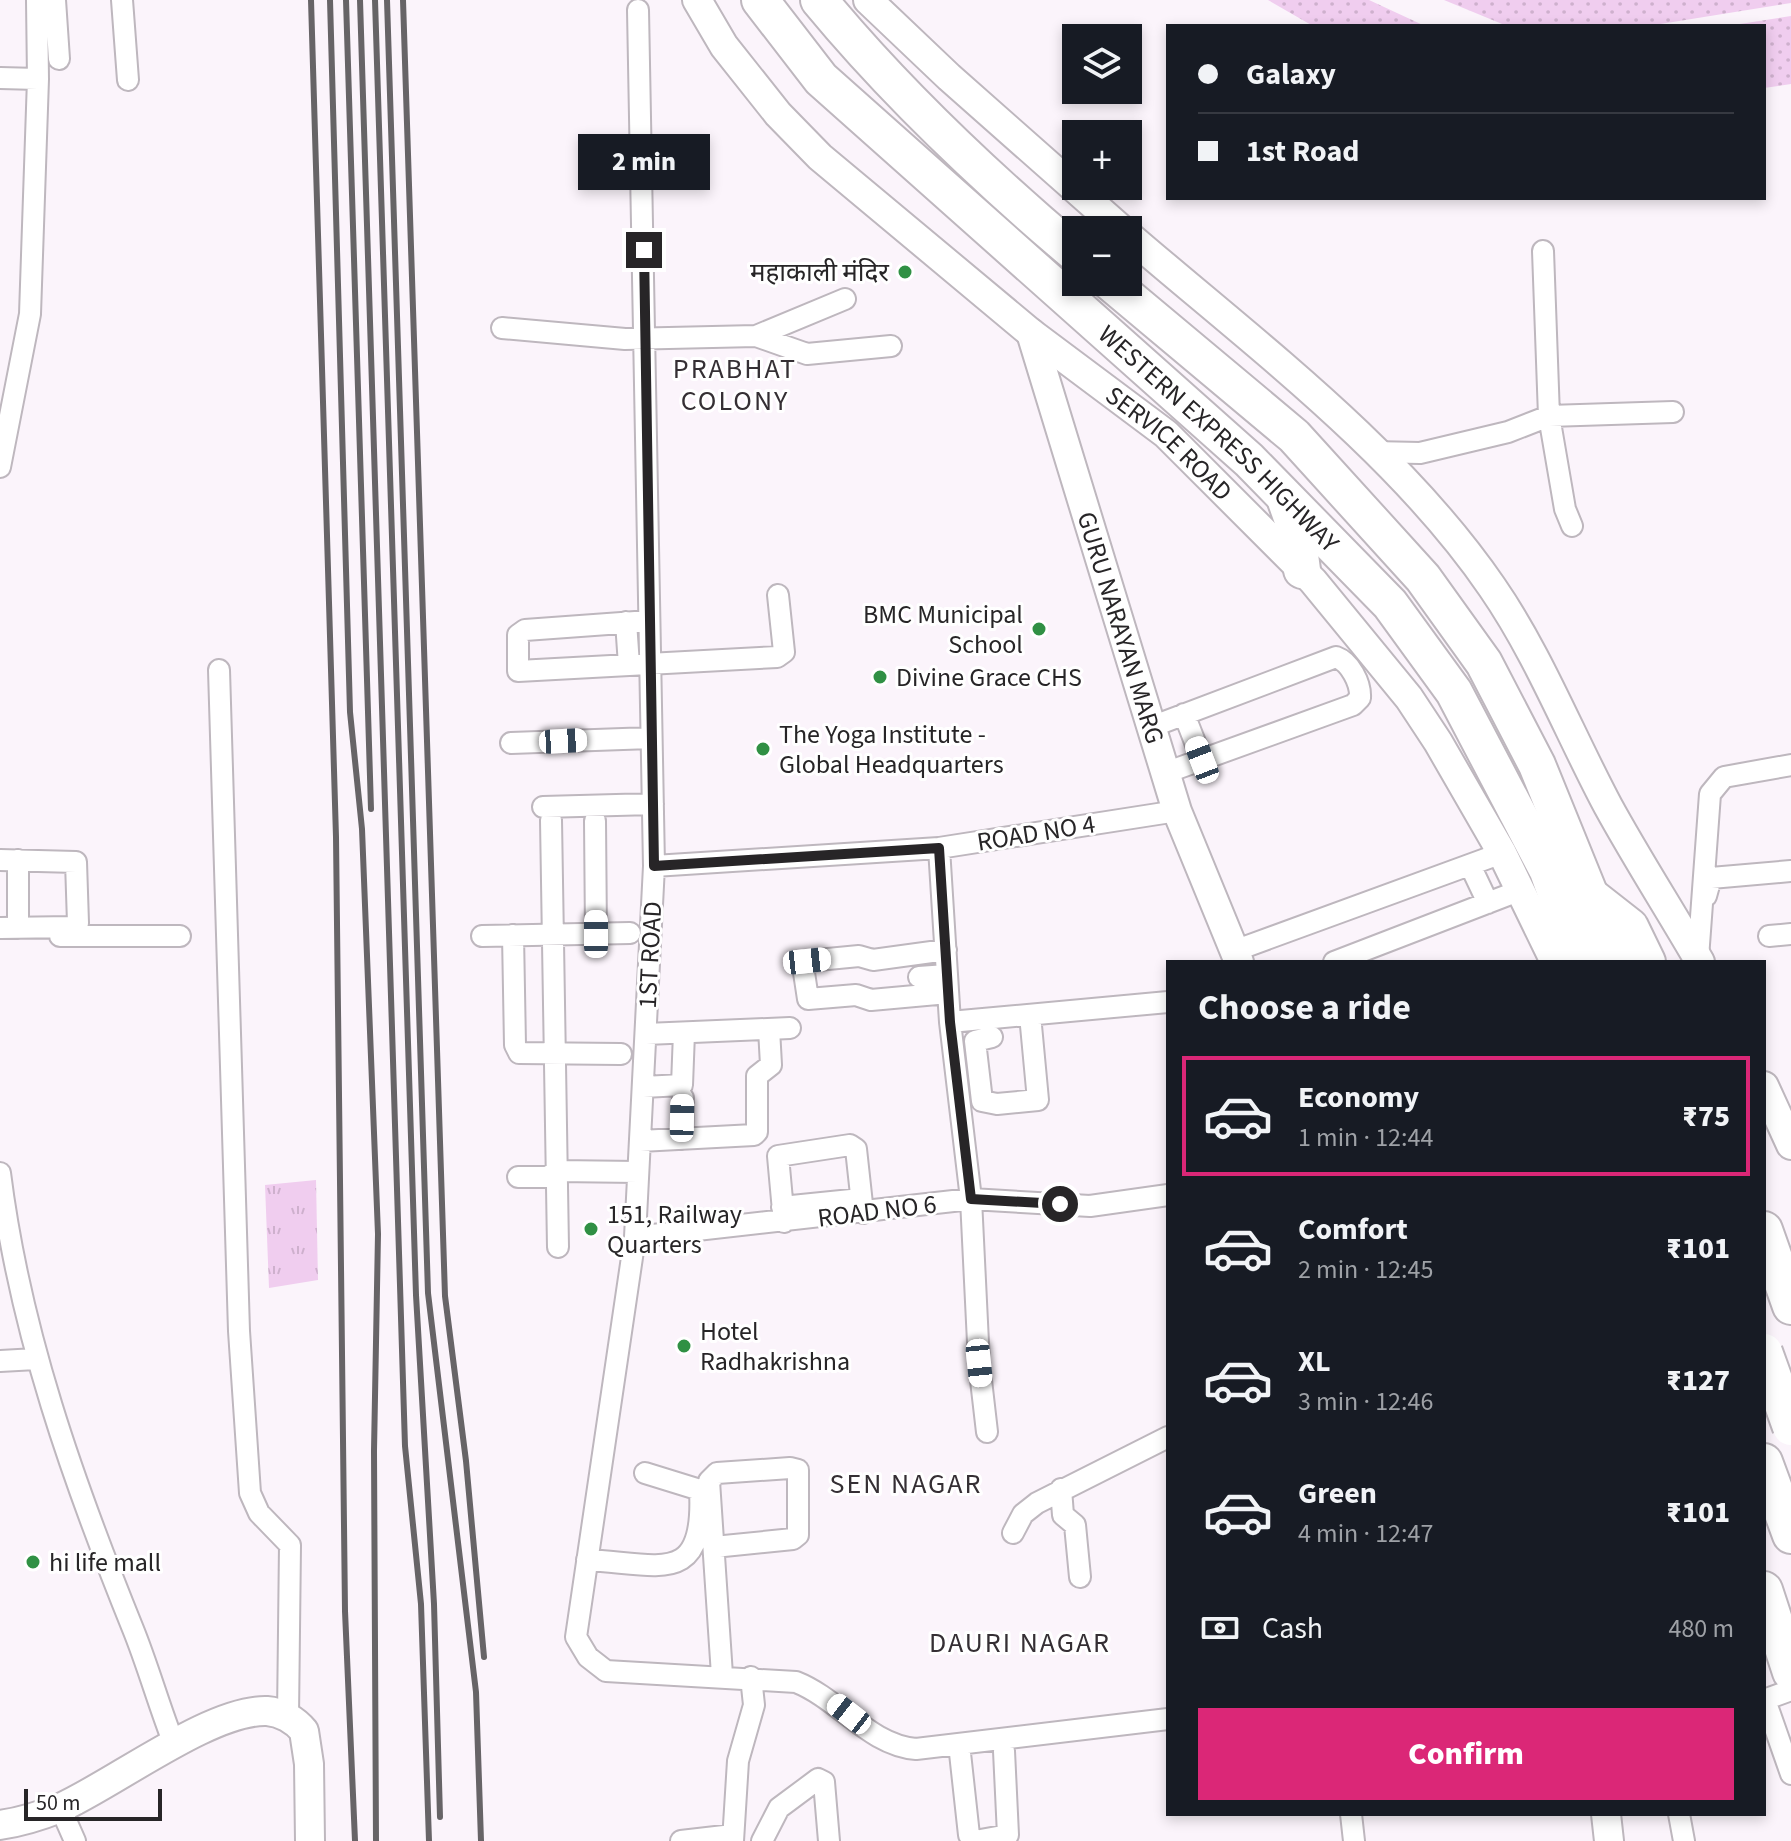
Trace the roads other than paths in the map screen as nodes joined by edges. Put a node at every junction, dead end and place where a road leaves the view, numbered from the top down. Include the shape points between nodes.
1 (37, 0) edge
2 (55, 0) edge
3 (122, 0) edge
4 (697, 0) edge
5 (760, 0) edge
6 (819, 0) edge
7 (868, 0) edge
8 (638, 10) dead end
9 (59, 59) dead end
10 (0, 78) edge
11 (38, 79) junction
12 (128, 80) dead end
13 (1106, 216) edge
14 (1062, 242) edge
15 (1142, 247) edge
16 (1543, 251) dead end
17 (1127, 296) edge
18 (845, 299) dead end
19 (502, 328) dead end
20 (1031, 333) junction
21 (756, 336) junction
22 (646, 340) junction
23 (891, 346) dead end
24 (1673, 412) dead end
25 (1549, 416) junction
26 (1373, 452) junction
27 (0, 467) edge
28 (1274, 488) junction
29 (1572, 526) dead end
30 (1331, 544) junction
31 (1302, 570) junction
32 (778, 595) dead end
33 (649, 621) junction
34 (626, 622) junction
35 (640, 664) junction
36 (219, 670) dead end
37 (1184, 714) junction
38 (1151, 727) junction
39 (651, 738) junction
40 (511, 743) dead end
41 (1202, 760) junction
42 (1791, 765) edge
43 (1165, 773) junction
44 (653, 804) junction
45 (1177, 811) junction
46 (595, 821) dead end
47 (939, 848) junction
48 (1502, 853) junction
49 (9, 860) edge
50 (1470, 865) junction
51 (654, 866) junction
52 (1791, 871) edge
53 (1521, 890) junction
54 (1702, 897) junction
55 (1576, 901) junction
56 (1488, 903) junction
57 (6, 930) edge
58 (630, 933) dead end
59 (553, 934) junction
60 (596, 934) junction
61 (1791, 934) edge
62 (513, 935) junction
63 (180, 936) dead end
64 (482, 936) dead end
65 (1769, 936) dead end
66 (946, 950) junction
67 (1236, 956) edge
68 (864, 957) junction
69 (1582, 958) edge
70 (1339, 960) edge
71 (1646, 960) edge
72 (1699, 960) edge
73 (919, 977) dead end
74 (948, 984) junction
75 (868, 999) junction
76 (1166, 1002) edge
77 (1030, 1015) junction
78 (950, 1022) junction
79 (790, 1028) dead end
80 (769, 1029) junction
81 (684, 1033) junction
82 (646, 1034) junction
83 (555, 1054) junction
84 (621, 1054) dead end
85 (643, 1087) junction
86 (1766, 1090) edge
87 (683, 1098) dead end
88 (981, 1098) junction
89 (959, 1101) junction
90 (682, 1139) junction
91 (640, 1141) junction
92 (1791, 1145) edge
93 (557, 1171) junction
94 (638, 1172) junction
95 (0, 1173) edge
96 (518, 1177) dead end
97 (1166, 1195) edge
98 (971, 1199) junction
99 (862, 1206) junction
100 (783, 1214) junction
101 (1766, 1236) edge
102 (635, 1237) junction
103 (558, 1247) dead end
104 (1791, 1306) edge
105 (1766, 1358) edge
106 (36, 1359) junction
107 (0, 1361) edge
108 (1791, 1401) edge
109 (1766, 1410) edge
110 (1791, 1427) edge
111 (987, 1432) dead end
112 (1166, 1438) edge
113 (1766, 1467) edge
114 (645, 1473) dead end
115 (1061, 1489) junction
116 (1013, 1533) dead end
117 (1791, 1535) edge
118 (714, 1547) junction
119 (587, 1560) junction
120 (1080, 1577) dead end
121 (1766, 1593) edge
122 (1766, 1594) edge
123 (1791, 1655) edge
124 (1791, 1672) edge
125 (722, 1675) junction
126 (751, 1677) junction
127 (1791, 1690) edge
128 (1766, 1700) edge
129 (1766, 1703) edge
130 (288, 1716) junction
131 (1166, 1719) edge
132 (174, 1744) junction
133 (959, 1744) junction
134 (1004, 1751) dead end
135 (1791, 1774) edge
136 (60, 1807) junction
137 (1351, 1816) edge
138 (1679, 1816) edge
139 (0, 1825) edge
140 (733, 1838) edge
141 (75, 1841) edge
142 (310, 1841) edge
143 (681, 1841) edge
144 (762, 1841) edge
145 (829, 1841) edge
146 (1354, 1841) edge
147 (1684, 1841) edge

1 - 11 street
2 - 9 street
3 - 12 street
4 - 20 street, SERVICE ROAD via 724,46 820,157
5 - 28 highway, WESTERN EXPRESS HIGHWAY via 821,79
6 - 14 highway via 857,46
7 - 13 street
8 - 22 street, 1ST ROAD
10 - 11 street
11 - 27 street via 30,314
15 - 26 street
16 - 25 street
17 - 55 highway, WESTERN EXPRESS HIGHWAY via 1294,436 1423,578 1484,663 1537,765
18 - 21 street
19 - 22 street
20 - 31 street, SERVICE ROAD via 1166,434
20 - 38 street, GURU NARAYAN MARG
21 - 22 street
21 - 23 street via 807,354
22 - 33 street, 1ST ROAD
24 - 25 street
25 - 26 street via 1508,432 1420,453
25 - 29 street
26 - 72 street via 1423,501 1492,586 1609,806
28 - 30 highway, WESTERN EXPRESS HIGHWAY
28 - 31 highway via 1297,532
30 - 55 highway, WESTERN EXPRESS HIGHWAY via 1390,604 1454,692 1548,871
30 - 69 highway via 1332,565 1393,639 1450,723
31 - 48 street, SERVICE ROAD via 1409,698
32 - 35 street via 784,652 777,657
33 - 34 street
33 - 35 street, 1ST ROAD
34 - 35 street
34 - 35 street via 525,630 518,635 518,668 521,673
35 - 39 street, 1ST ROAD
36 - 130 street via 239,1331 250,1493 259,1513 290,1545
37 - 38 street
37 - 41 street
37 - 41 street via 1336,657 1347,663 1360,691 1353,705
38 - 43 street, GURU NARAYAN MARG
39 - 40 street
39 - 44 street, 1ST ROAD
41 - 43 street
42 - 54 street via 1724,777 1710,794
43 - 45 street, GURU NARAYAN MARG
44 - 51 street, 1ST ROAD
44 - 59 street via 547,814
45 - 47 street, ROAD NO 4
45 - 67 street, GURU NARAYAN MARG
46 - 60 street
47 - 51 street, ROAD NO 4
47 - 66 street
48 - 50 street
48 - 53 street, SERVICE ROAD
49 - 57 street
49 - 57 street via 76,862 78,923
50 - 56 street
50 - 67 street
51 - 82 street, 1ST ROAD
52 - 54 street via 1711,878 1708,895
53 - 56 street
53 - 69 street, SERVICE ROAD
54 - 72 street
55 - 69 highway
55 - 71 highway via 1630,927
56 - 70 street
57 - 63 street
58 - 60 street
59 - 60 street
59 - 62 street
59 - 83 street
61 - 65 street
62 - 64 street
62 - 83 street via 516,1049 522,1054
66 - 68 street
66 - 74 street
68 - 75 street
68 - 75 street via 804,963 805,995
73 - 74 street
74 - 75 street
74 - 78 street
76 - 77 street
77 - 78 street
77 - 88 street via 1038,1100 997,1104
78 - 88 street via 984,1039
78 - 89 street
79 - 80 street
80 - 81 street
80 - 90 street via 770,1069 757,1076 757,1132
81 - 82 street
81 - 85 street via 682,1085
82 - 85 street, 1ST ROAD
83 - 84 street
83 - 93 street
85 - 91 street, 1ST ROAD
86 - 92 street
87 - 90 street
88 - 89 street
89 - 98 street
90 - 91 street
91 - 94 street, 1ST ROAD
93 - 94 street
93 - 96 street via 547,1177
93 - 103 street
94 - 102 street, 1ST ROAD
95 - 106 street via 9,1242
97 - 98 street, ROAD NO 6 via 1090,1206
98 - 99 street, ROAD NO 6
98 - 111 street
99 - 100 street, ROAD NO 6
99 - 100 street via 856,1149 850,1145 778,1156
100 - 102 street, ROAD NO 6
101 - 104 highway
102 - 119 street, 1ST ROAD
105 - 110 highway, bridge
106 - 107 street
106 - 132 street
108 - 109 highway
112 - 115 street
113 - 117 highway
114 - 119 street via 700,1490 697,1544 691,1554 673,1564
115 - 116 street via 1023,1514
115 - 120 street via 1063,1515 1075,1525
118 - 118 street via 711,1476 798,1470 798,1535
118 - 125 street
119 - 125 street, 1ST ROAD via 576,1637 588,1657 606,1671
121 - 123 highway
122 - 124 highway
125 - 126 street, 1ST ROAD
126 - 133 street, 1ST ROAD via 817,1690 900,1748
126 - 140 street via 753,1714 738,1761
127 - 128 street
129 - 135 street
130 - 132 street via 267,1711 231,1718
130 - 142 street via 304,1731
131 - 133 street, 1ST ROAD
132 - 136 street
133 - 134 street via 969,1835 975,1841 1008,1835
136 - 139 street
136 - 141 street
137 - 146 street
138 - 147 street
140 - 143 street
144 - 145 street via 779,1808 818,1779 824,1782

